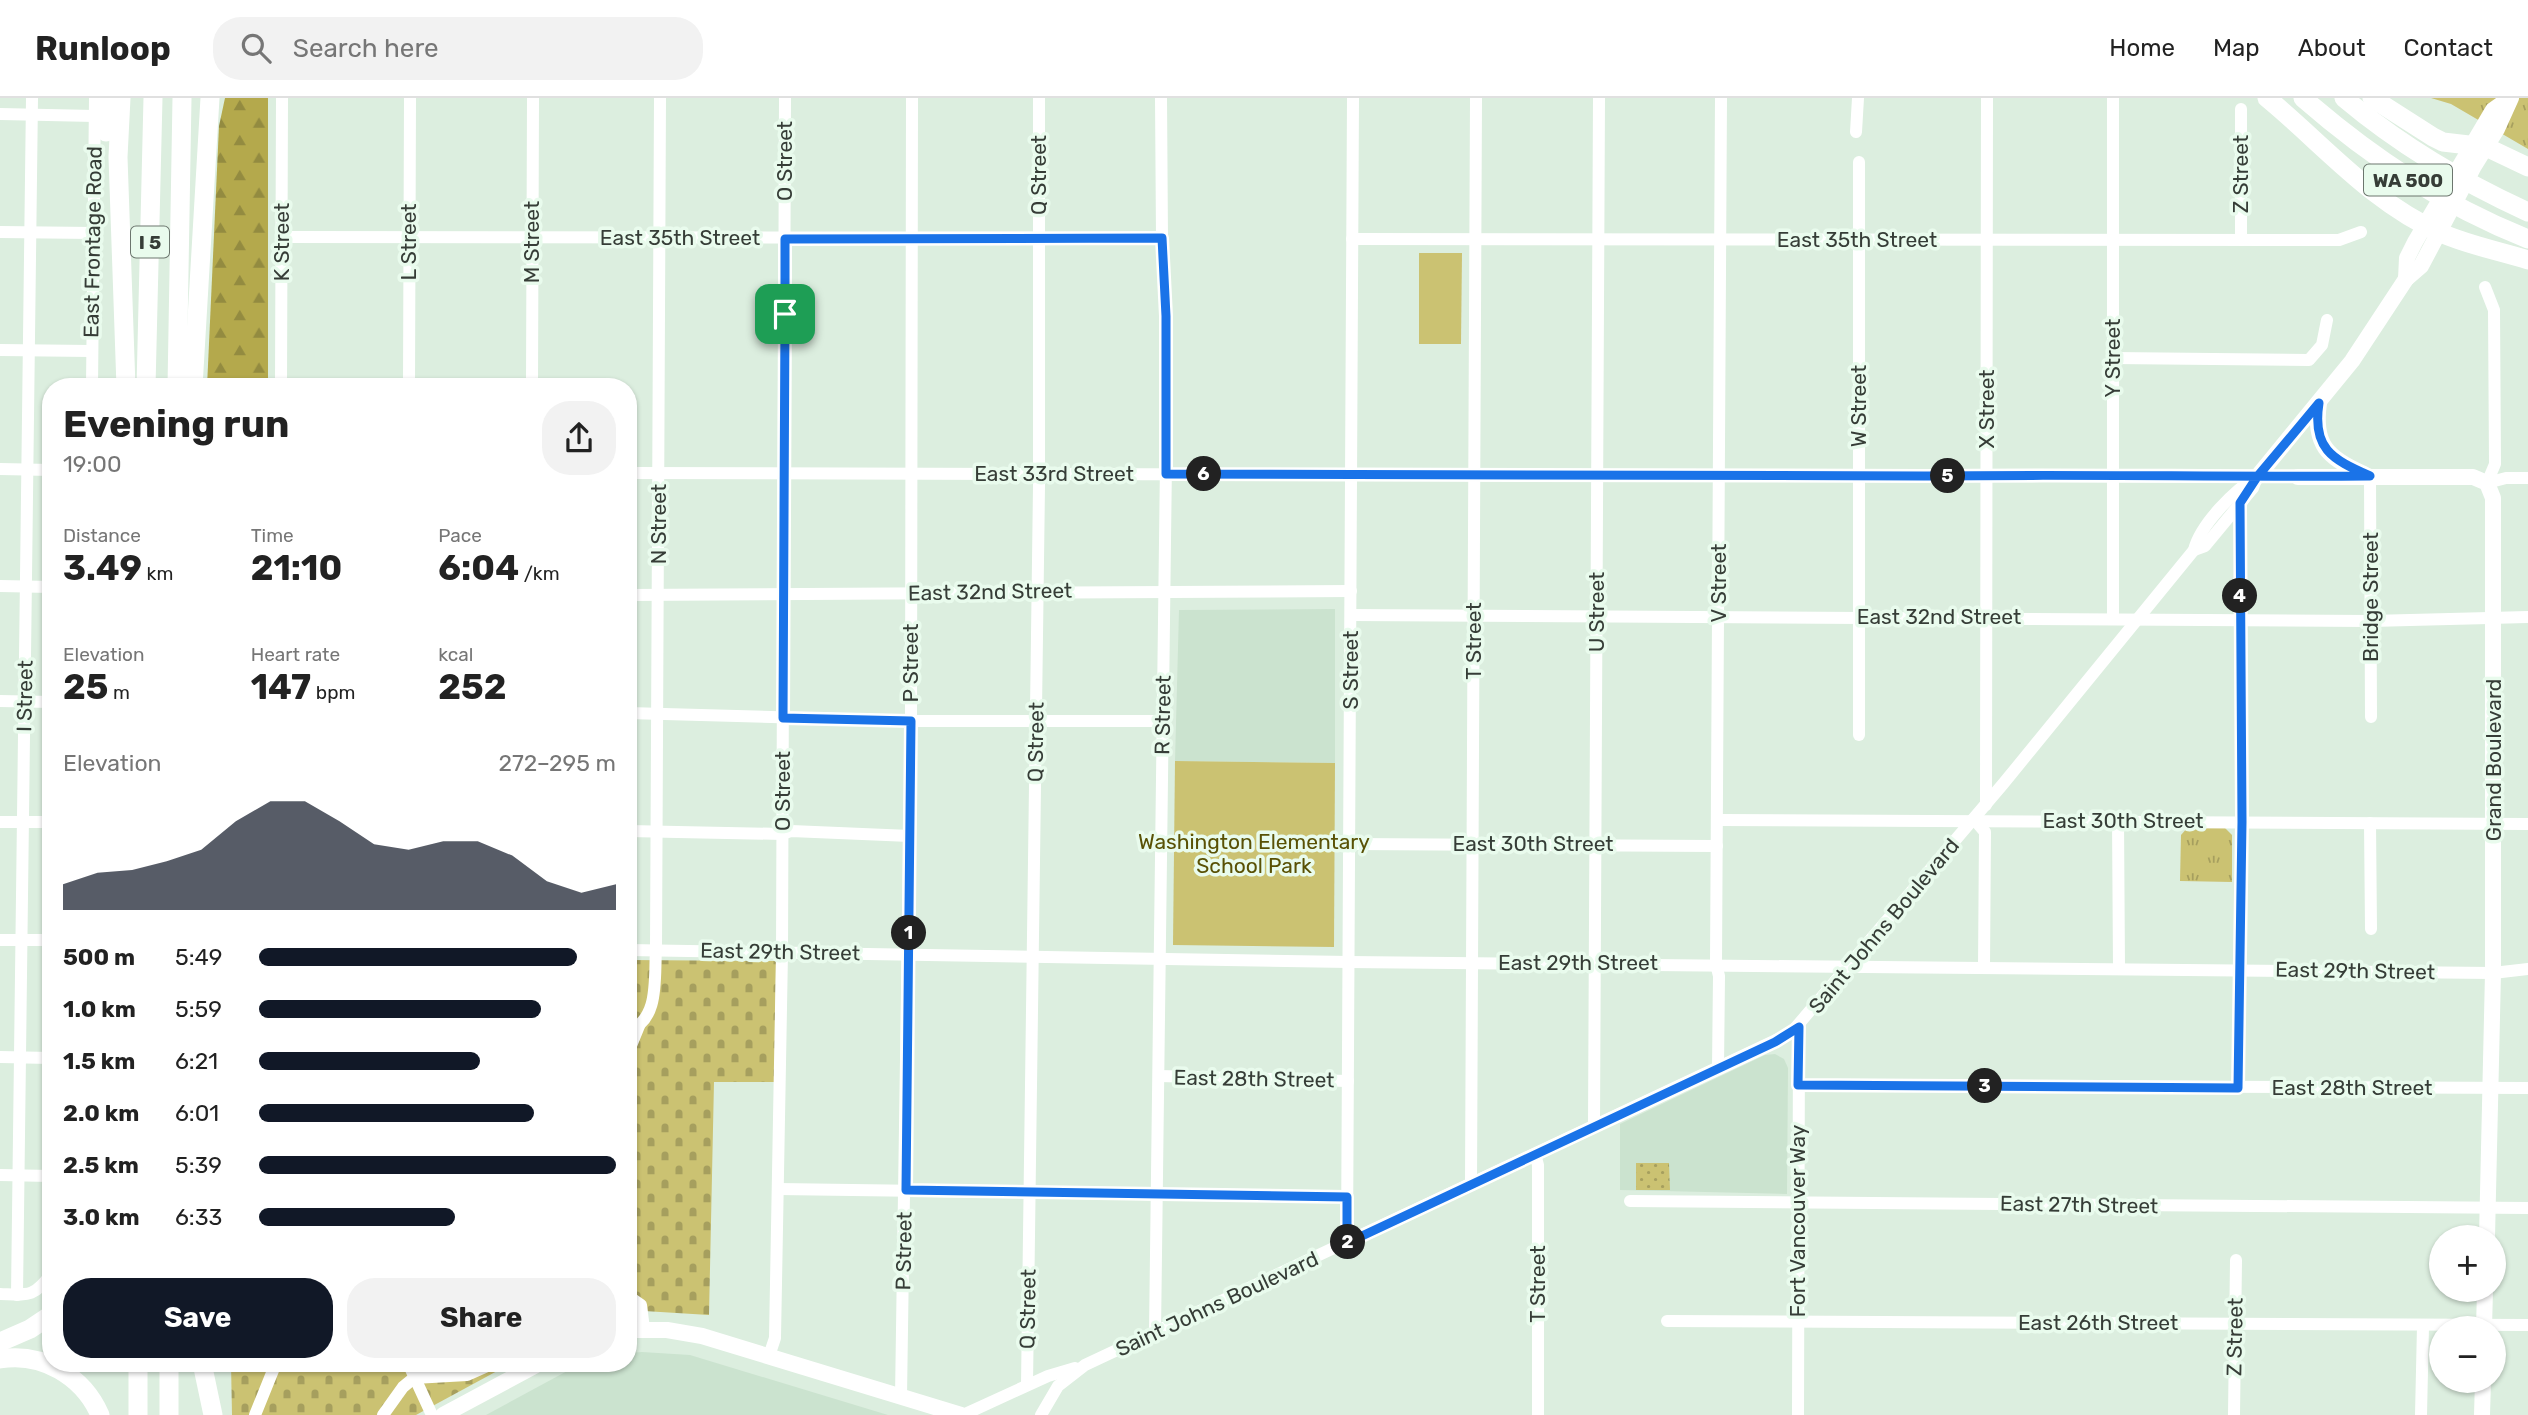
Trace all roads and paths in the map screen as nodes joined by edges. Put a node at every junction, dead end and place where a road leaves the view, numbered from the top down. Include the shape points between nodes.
1 (32, 98) edge
2 (95, 98) edge
3 (106, 98) edge
4 (121, 98) edge
5 (153, 98) edge
6 (182, 98) edge
7 (212, 98) edge
8 (282, 98) edge
9 (410, 98) edge
10 (533, 98) edge
11 (660, 98) edge
12 (785, 98) edge
13 (912, 98) edge
14 (1039, 98) edge
15 (1161, 98) edge
16 (1353, 98) edge
17 (1476, 98) edge
18 (1599, 98) edge
19 (1721, 98) edge
20 (1858, 98) edge
21 (1987, 98) edge
22 (2113, 98) edge
23 (2267, 98) edge
24 (2303, 98) edge
25 (2344, 98) edge
26 (2372, 98) edge
27 (2511, 98) edge
28 (2241, 108) dead end
29 (0, 114) edge
30 (32, 115) junction
31 (95, 116) junction
32 (1856, 132) dead end
33 (2473, 155) junction
34 (1859, 162) dead end
35 (2528, 167) edge
36 (2528, 212) edge
37 (2436, 221) junction
38 (0, 232) edge
39 (2361, 232) dead end
40 (30, 233) junction
41 (94, 233) junction
42 (282, 237) junction
43 (408, 237) junction
44 (532, 238) junction
45 (660, 238) junction
46 (1162, 238) junction
47 (785, 239) junction
48 (912, 239) junction
49 (1039, 239) junction
50 (1352, 239) junction
51 (1476, 239) junction
52 (1599, 239) junction
53 (2528, 239) edge
54 (1859, 240) junction
55 (1987, 240) junction
56 (2113, 240) junction
57 (2241, 240) junction
58 (1721, 241) junction
59 (2528, 260) edge
60 (2485, 287) dead end
61 (2327, 320) dead end
62 (124, 321) junction
63 (0, 350) edge
64 (29, 350) junction
65 (92, 351) junction
66 (2113, 358) junction
67 (92, 378) edge
68 (126, 378) edge
69 (146, 378) edge
70 (177, 378) edge
71 (194, 378) edge
72 (281, 378) edge
73 (409, 378) edge
74 (532, 378) edge
75 (2319, 403) junction
76 (0, 469) edge
77 (26, 470) junction
78 (42, 470) edge
79 (637, 473) edge
80 (659, 473) junction
81 (912, 473) junction
82 (785, 474) junction
83 (1040, 474) junction
84 (1166, 474) junction
85 (1351, 474) junction
86 (1474, 474) junction
87 (1598, 475) junction
88 (1720, 475) junction
89 (1859, 475) junction
90 (1987, 475) junction
91 (2112, 476) junction
92 (2370, 476) junction
93 (2257, 477) junction
94 (2298, 477) joint
95 (2528, 478) edge
96 (2487, 483) junction
97 (2240, 503) junction
98 (2194, 550) junction
99 (0, 586) edge
100 (26, 587) junction
101 (42, 587) edge
102 (1165, 591) junction
103 (1351, 591) junction
104 (1038, 592) junction
105 (911, 593) junction
106 (637, 595) edge
107 (659, 595) junction
108 (784, 595) junction
109 (1351, 615) junction
110 (1474, 615) junction
111 (1597, 616) junction
112 (1859, 617) junction
113 (1986, 617) junction
114 (2113, 617) junction
115 (2139, 617) junction
116 (2528, 617) edge
117 (1718, 618) junction
118 (2240, 618) junction
119 (2494, 618) junction
120 (2371, 621) junction
121 (0, 701) edge
122 (25, 701) junction
123 (42, 702) edge
124 (637, 713) edge
125 (658, 713) junction
126 (2371, 717) dead end
127 (783, 718) junction
128 (911, 721) junction
129 (1036, 721) junction
130 (1163, 721) junction
131 (1858, 735) dead end
132 (1986, 805) junction
133 (1974, 819) junction
134 (1717, 820) junction
135 (2118, 820) junction
136 (0, 822) edge
137 (23, 822) junction
138 (42, 822) edge
139 (2242, 822) junction
140 (2370, 823) junction
141 (2494, 824) junction
142 (2528, 824) edge
143 (637, 831) edge
144 (657, 832) junction
145 (783, 834) junction
146 (910, 836) junction
147 (1350, 844) junction
148 (1473, 844) junction
149 (1596, 844) junction
150 (1717, 846) junction
151 (2371, 929) dead end
152 (0, 940) edge
153 (22, 940) junction
154 (42, 940) edge
155 (637, 950) edge
156 (656, 950) junction
157 (782, 953) junction
158 (908, 954) junction
159 (1033, 957) junction
160 (1161, 959) junction
161 (1349, 962) junction
162 (1472, 963) junction
163 (1595, 963) junction
164 (1716, 964) junction
165 (1851, 965) junction
166 (1984, 967) junction
167 (2119, 968) junction
168 (2528, 969) edge
169 (2237, 970) junction
170 (2493, 973) junction
171 (637, 1026) edge
172 (1799, 1027) junction
173 (0, 1057) edge
174 (20, 1057) junction
175 (42, 1058) edge
176 (1718, 1068) junction
177 (1159, 1076) junction
178 (1348, 1081) junction
179 (1798, 1085) junction
180 (2238, 1088) junction
181 (2528, 1088) edge
182 (2491, 1089) junction
183 (1594, 1125) junction
184 (1535, 1154) junction
185 (0, 1175) edge
186 (19, 1175) junction
187 (42, 1176) edge
188 (1471, 1184) junction
189 (778, 1189) junction
190 (906, 1190) junction
191 (1030, 1192) junction
192 (1157, 1194) junction
193 (1347, 1197) junction
194 (1630, 1201) dead end
195 (1798, 1203) junction
196 (2528, 1208) edge
197 (2488, 1209) junction
198 (2487, 1225) edge
199 (1347, 1243) junction
200 (2236, 1260) dead end
201 (42, 1287) edge
202 (0, 1294) edge
203 (17, 1295) junction
204 (637, 1302) edge
205 (42, 1321) edge
206 (1667, 1321) dead end
207 (1798, 1323) junction
208 (2236, 1324) junction
209 (637, 1325) edge
210 (2528, 1325) edge
211 (2423, 1326) junction
212 (2429, 1326) edge
213 (2506, 1326) edge
214 (637, 1330) edge
215 (1155, 1333) junction
216 (0, 1342) edge
217 (769, 1356) junction
218 (0, 1359) edge
219 (42, 1363) edge
220 (1085, 1366) junction
221 (64, 1372) edge
222 (138, 1372) edge
223 (169, 1372) edge
224 (204, 1372) edge
225 (272, 1372) edge
226 (412, 1372) edge
227 (474, 1372) edge
228 (523, 1372) edge
229 (414, 1378) junction
230 (1027, 1385) junction
231 (2483, 1393) edge
232 (901, 1396) junction
233 (100, 1415) edge
234 (138, 1415) edge
235 (169, 1415) edge
236 (213, 1415) edge
237 (255, 1415) edge
238 (383, 1415) edge
239 (432, 1415) edge
240 (443, 1415) edge
241 (962, 1415) edge
242 (1041, 1415) edge
243 (1538, 1415) edge
244 (1798, 1415) edge
245 (2234, 1415) edge
246 (2421, 1415) edge
247 (2482, 1415) edge

1 - 30 street, I Street
2 - 31 street, East Frontage Road
3 - 62 highway via 108,183
4 - 62 highway via 118,157
5 - 69 highway, I 5
6 - 70 highway, I 5
7 - 71 highway
8 - 42 street, K Street
9 - 43 street, L Street
10 - 44 street, M Street
11 - 45 street, N Street
12 - 47 street, O Street
13 - 48 street, P Street
14 - 49 street, Q Street
15 - 46 street, R Street
16 - 50 street, S Street
17 - 51 street, T Street
18 - 52 street, U Street
19 - 58 street, V Street
20 - 32 street
21 - 55 street, X Street
22 - 56 street, Y Street
23 - 37 highway via 2364,184
24 - 53 highway, WA 500 via 2401,175 2444,201
25 - 36 highway, WA 500 via 2425,159 2467,185
26 - 33 highway via 2432,137
27 - 33 main road, Saint Johns Boulevard via 2493,110
28 - 57 street, Z Street
29 - 30 street
30 - 31 street
30 - 40 street, I Street
31 - 41 street, East Frontage Road
33 - 35 highway
33 - 37 main road, Saint Johns Boulevard
34 - 54 street, W Street
37 - 59 highway
37 - 75 main road, Saint Johns Boulevard via 2421,266 2406,279
38 - 40 street
39 - 57 street, East 35th Street via 2339,240
40 - 41 street
40 - 64 street, I Street
41 - 65 street, East Frontage Road
42 - 43 street, East 35th Street
42 - 72 street, K Street
43 - 44 street, East 35th Street
43 - 73 street, L Street
44 - 45 street, East 35th Street
44 - 74 street, M Street
45 - 47 street, East 35th Street
45 - 80 street, N Street
46 - 49 street, East 35th Street
46 - 84 street, R Street
47 - 48 street, East 35th Street
47 - 82 street, O Street
48 - 49 street, East 35th Street
48 - 81 street, P Street
49 - 83 street, Q Street
50 - 51 street, East 35th Street
50 - 85 street, S Street
51 - 52 street, East 35th Street
51 - 86 street, T Street
52 - 58 street, East 35th Street
52 - 87 street, U Street
54 - 55 street, East 35th Street
54 - 58 street, East 35th Street
54 - 89 street, W Street
55 - 56 street, East 35th Street
55 - 90 street, X Street
56 - 57 street, East 35th Street
56 - 66 street, Y Street
58 - 88 street, V Street
60 - 96 street, Grand Boulevard via 2494,310 2495,464
61 - 66 street via 2322,345 2309,360
62 - 68 highway
63 - 64 street
64 - 65 street
64 - 77 street, I Street
65 - 67 street, East Frontage Road
66 - 91 street, Y Street
75 - 92 main road via 2316,430 2321,443 2339,461
75 - 93 main road, Saint Johns Boulevard
76 - 77 street
77 - 78 street
77 - 100 street, I Street
79 - 80 street, East 33rd Street
80 - 82 street, East 33rd Street
80 - 107 street, N Street
81 - 82 street, East 33rd Street
81 - 83 street, East 33rd Street
81 - 105 street, P Street
82 - 108 street, O Street
83 - 84 street, East 33rd Street
83 - 104 street, Q Street
84 - 85 street, East 33rd Street
84 - 102 street, R Street
85 - 86 street, East 33rd Street
85 - 103 street, S Street
86 - 87 street, East 33rd Street
86 - 110 street, T Street
87 - 88 street, East 33rd Street
87 - 111 street, U Street
88 - 89 street, East 33rd Street
88 - 117 street, V Street
89 - 90 street, East 33rd Street
89 - 112 street, W Street
90 - 91 street, East 33rd Street
90 - 113 street, X Street
91 - 93 street, East 33rd Street
91 - 114 street, Y Street
92 - 94 main road, East 33rd Street
92 - 96 main road, East 33rd Street via 2473,477
92 - 120 street, Bridge Street
93 - 94 street, East 33rd Street
93 - 97 street, Saint Johns Boulevard
93 - 98 street, Saint Johns Boulevard via 2238,487 2197,539
95 - 96 street, East 33rd Street
96 - 119 main road, Grand Boulevard via 2494,506
97 - 98 street, Saint Johns Boulevard via 2205,546
97 - 118 street
98 - 115 street, Saint Johns Boulevard
99 - 100 street
100 - 101 street
100 - 122 street, I Street
102 - 103 street, East 32nd Street
102 - 104 street, East 32nd Street
102 - 130 street, R Street
103 - 109 street, S Street
104 - 105 street, East 32nd Street
104 - 129 street, Q Street
105 - 108 street, East 32nd Street
105 - 128 street, P Street
106 - 107 street, East 32nd Street
107 - 108 street, East 32nd Street
107 - 125 street, N Street
108 - 127 street, O Street
109 - 110 street, East 32nd Street
109 - 147 street, S Street
110 - 111 street, East 32nd Street
110 - 148 street, T Street
111 - 117 street, East 32nd Street
111 - 149 street, U Street
112 - 113 street, East 32nd Street
112 - 117 street, East 32nd Street
112 - 131 street, W Street
113 - 114 street, East 32nd Street
113 - 132 street, X Street
114 - 115 street, East 32nd Street
115 - 118 street, East 32nd Street
115 - 132 street, Saint Johns Boulevard
116 - 119 street, East 32nd Street
117 - 134 street, V Street
118 - 120 street, East 32nd Street
118 - 139 street
119 - 120 street, East 32nd Street
119 - 141 main road, Grand Boulevard
120 - 126 street, Bridge Street
121 - 122 street
122 - 123 street
122 - 137 street, I Street
124 - 125 street
125 - 127 street
125 - 144 street, N Street
127 - 128 street
127 - 145 street, O Street
128 - 129 street
128 - 146 street, P Street
129 - 130 street
129 - 159 street, Q Street
130 - 160 street, R Street
132 - 133 street, Saint Johns Boulevard
133 - 134 street, East 30th Street
133 - 135 street, East 30th Street
133 - 165 street, Saint Johns Boulevard
133 - 166 street via 1985,832
134 - 150 street, V Street
135 - 139 street, East 30th Street
135 - 167 street
136 - 137 street
137 - 138 street
137 - 153 street, I Street
139 - 140 street, East 30th Street
139 - 169 street
140 - 141 street, East 30th Street
140 - 151 street
141 - 142 street, East 30th Street
141 - 170 main road, Grand Boulevard
143 - 144 street
144 - 145 street
144 - 156 street, N Street
145 - 146 street
145 - 157 street, O Street
146 - 158 street, P Street
147 - 148 street, East 30th Street
147 - 161 street, S Street
148 - 149 street, East 30th Street
148 - 162 street, T Street
149 - 150 street, East 30th Street
149 - 163 street, U Street
150 - 164 street, V Street
152 - 153 street
153 - 154 street
153 - 174 street, I Street
155 - 156 street, East 29th Street
156 - 157 street, East 29th Street
156 - 171 street, N Street via 653,996 645,1020
157 - 158 street, East 29th Street
157 - 189 street, O Street
158 - 159 street, East 29th Street
158 - 190 street, P Street
159 - 160 street, East 29th Street
159 - 191 street, Q Street
160 - 161 street, East 29th Street
160 - 177 street, R Street
161 - 162 street, East 29th Street
161 - 178 street, S Street
162 - 163 street, East 29th Street
162 - 188 street, T Street
163 - 164 street, East 29th Street
163 - 183 street, U Street
164 - 165 street, East 29th Street
164 - 176 street, V Street
165 - 166 street, East 29th Street
165 - 172 street, Saint Johns Boulevard
166 - 167 street, East 29th Street
167 - 169 street, East 29th Street
168 - 170 street, East 29th Street
169 - 170 street, East 29th Street
169 - 180 street
170 - 182 main road, Grand Boulevard
172 - 176 street, Saint Johns Boulevard
172 - 179 street, Fort Vancouver Way
173 - 174 street
174 - 175 street
174 - 186 street, I Street
176 - 183 street, Saint Johns Boulevard
177 - 178 street, East 28th Street
177 - 192 street, R Street
178 - 193 street, S Street
179 - 180 street, East 28th Street
179 - 195 street, Fort Vancouver Way
180 - 182 street, East 28th Street
181 - 182 street, East 28th Street
182 - 197 main road, Grand Boulevard
183 - 184 street, Saint Johns Boulevard
184 - 188 street, Saint Johns Boulevard
184 - 243 street, T Street
185 - 186 street
186 - 187 street
186 - 203 street, I Street
188 - 199 street, Saint Johns Boulevard
189 - 190 street
189 - 217 street, O Street via 775,1338
190 - 191 street
190 - 232 street, P Street
191 - 192 street
191 - 230 street, Q Street
192 - 193 street
192 - 215 street, R Street
193 - 199 street, S Street
194 - 195 street, East 27th Street
195 - 197 street, East 27th Street
195 - 207 street, Fort Vancouver Way
196 - 197 street, East 27th Street
197 - 198 main road, Grand Boulevard
199 - 215 street, Saint Johns Boulevard
200 - 208 street, Z Street
201 - 203 street via 32,1295
202 - 203 street
204 - 209 street via 641,1305
205 - 216 highway
206 - 207 street, East 26th Street
207 - 208 street, East 26th Street
207 - 244 street, Fort Vancouver Way
208 - 211 street, East 26th Street
208 - 245 street, Z Street
210 - 213 street, East 26th Street
211 - 212 street, East 26th Street
211 - 246 street
214 - 217 main road via 688,1333
215 - 220 street, Saint Johns Boulevard
217 - 232 main road
218 - 219 highway via 28,1358
220 - 230 street
220 - 242 street, Saint Johns Boulevard via 1058,1386
221 - 233 highway via 84,1389
222 - 234 highway
223 - 235 highway
224 - 236 highway
225 - 237 street
226 - 229 street
227 - 229 street
228 - 240 main road
229 - 238 street
229 - 239 street
230 - 241 street
231 - 247 main road
232 - 241 main road

